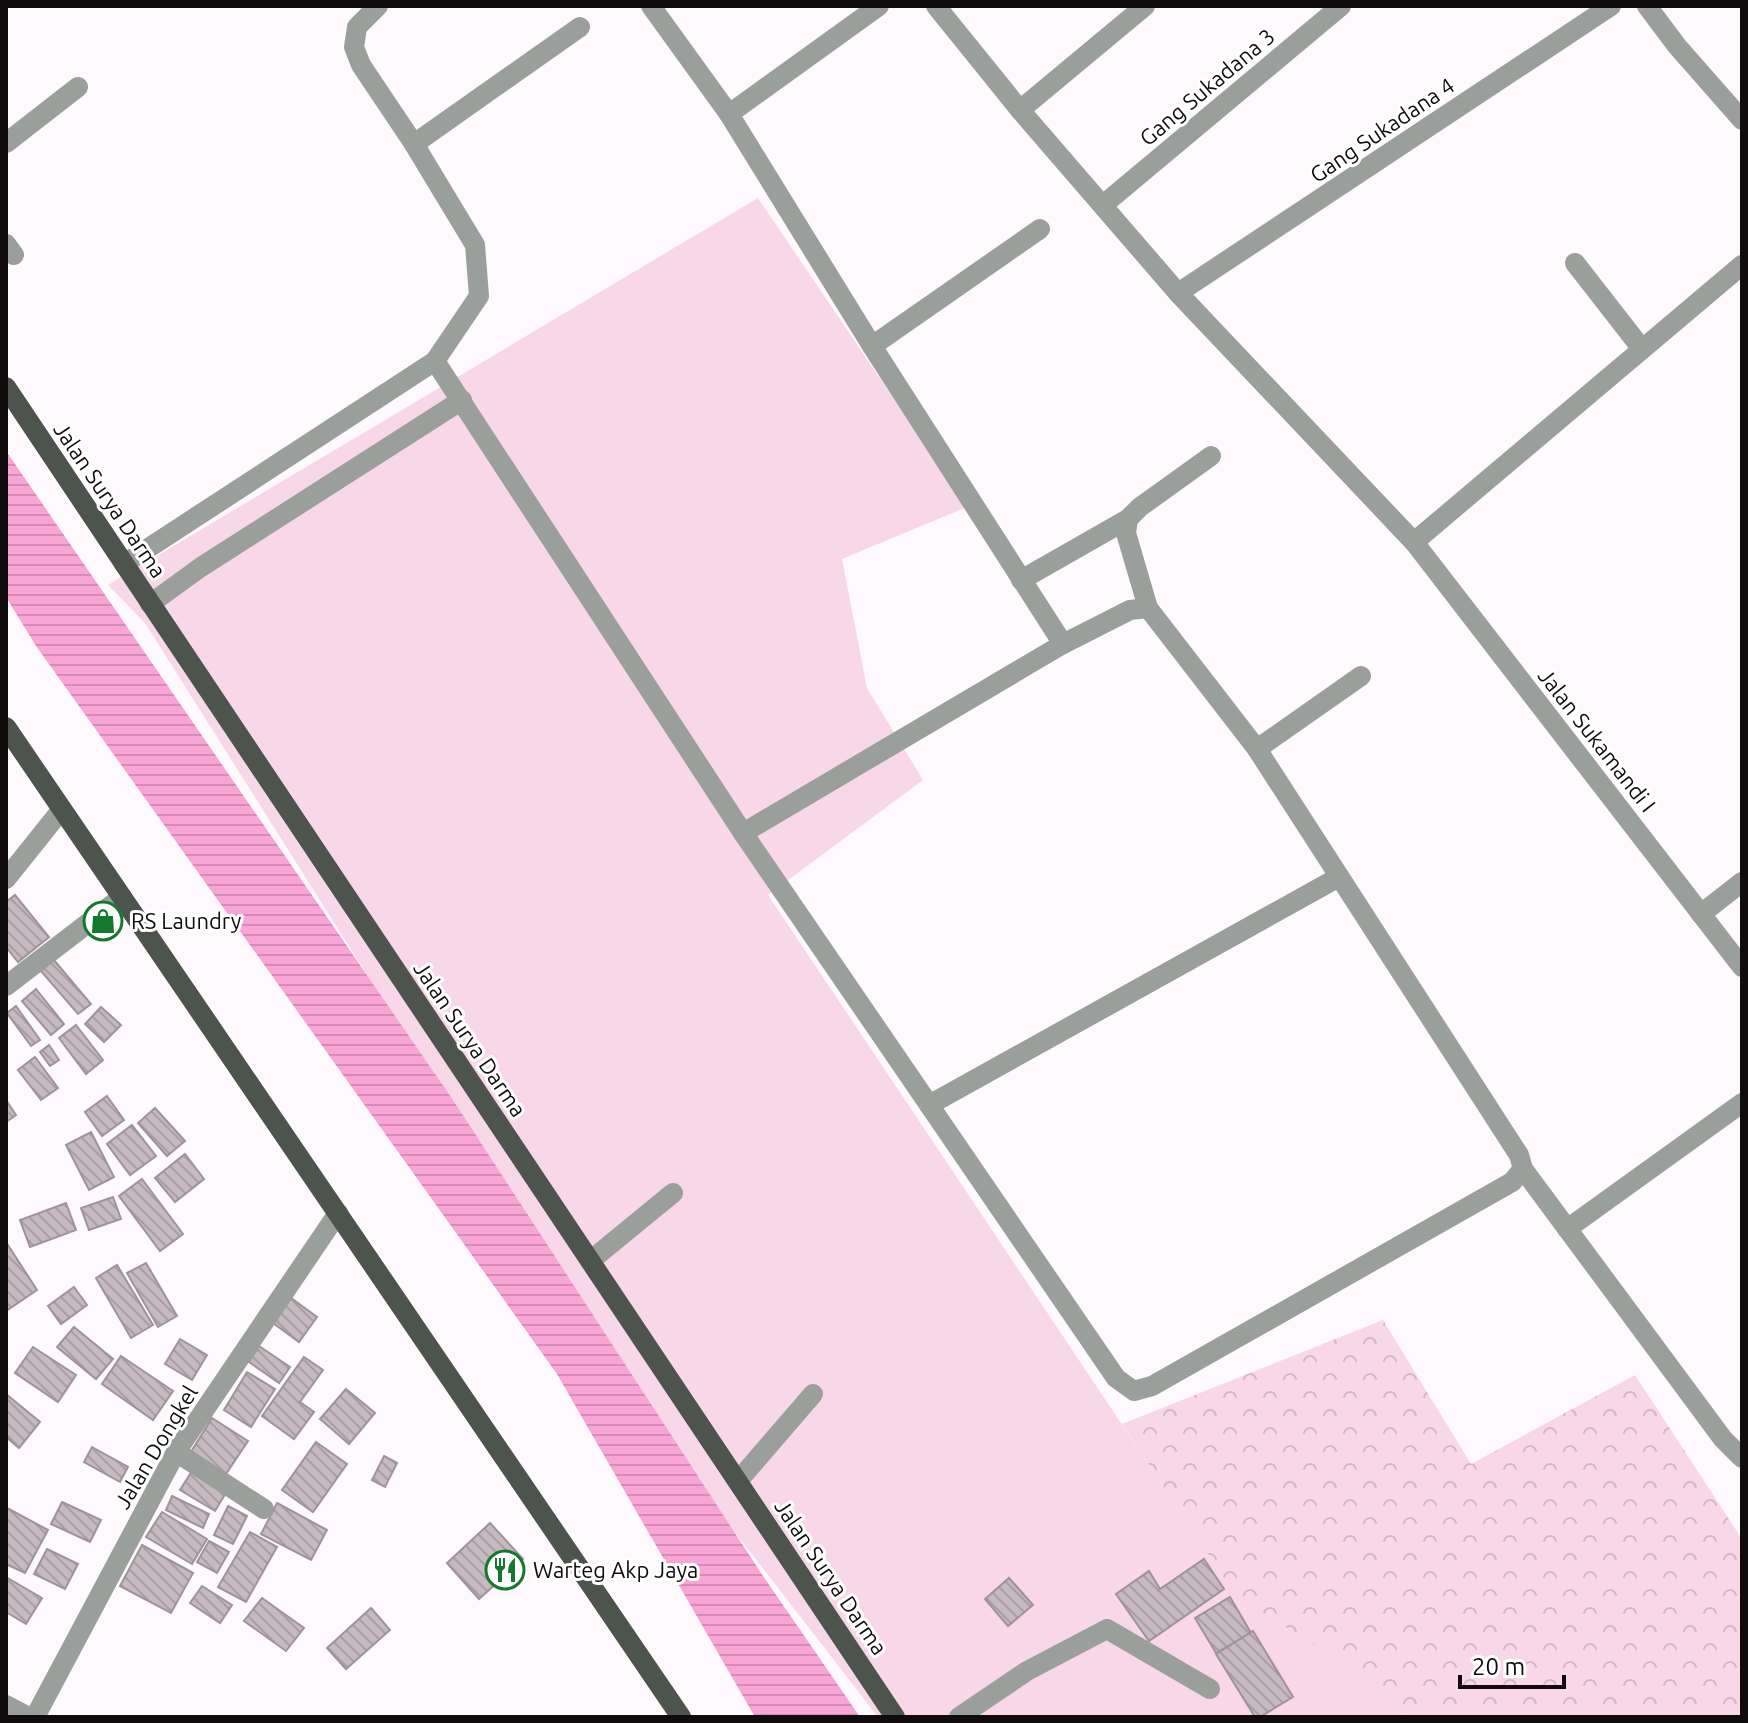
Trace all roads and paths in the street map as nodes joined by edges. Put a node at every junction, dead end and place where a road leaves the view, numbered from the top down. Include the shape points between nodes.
1 (378, 6) edge
2 (651, 6) edge
3 (879, 6) edge
4 (1145, 6) edge
5 (1341, 6) edge
6 (1611, 6) edge
7 (1647, 6) edge
8 (940, 7) edge
9 (580, 27) dead end
10 (78, 87) dead end
11 (1020, 110) junction
12 (729, 114) junction
13 (1742, 120) edge
14 (6, 143) edge
15 (414, 144) junction
16 (1103, 205) junction
17 (1040, 229) dead end
18 (1575, 263) dead end
19 (1742, 265) edge
20 (1178, 293) junction
21 (872, 346) junction
22 (1642, 349) junction
23 (435, 361) junction
24 (6, 387) edge
25 (462, 400) junction
26 (1211, 456) dead end
27 (1128, 519) junction
28 (1414, 542) junction
29 (124, 564) junction
30 (1021, 580) junction
31 (150, 604) junction
32 (1148, 608) junction
33 (1063, 644) junction
34 (1361, 676) dead end
35 (6, 727) edge
36 (1257, 749) junction
37 (62, 809) junction
38 (743, 833) junction
39 (1339, 877) junction
40 (6, 879) edge
41 (1742, 882) edge
42 (122, 897) junction
43 (1701, 914) junction
44 (1740, 961) edge
45 (6, 986) edge
46 (1742, 1103) edge
47 (929, 1105) junction
48 (1523, 1169) junction
49 (673, 1193) dead end
50 (338, 1213) junction
51 (1567, 1229) junction
52 (590, 1261) junction
53 (813, 1394) dead end
54 (176, 1452) junction
55 (1742, 1458) edge
56 (738, 1481) junction
57 (264, 1509) dead end
58 (1210, 1689) dead end
59 (6, 1705) edge
60 (29, 1717) edge
61 (35, 1717) edge
62 (681, 1717) edge
63 (895, 1717) edge
64 (959, 1717) edge

1 - 15 street via 357,27 354,47
2 - 12 street
3 - 12 street
4 - 11 street
5 - 16 street, Gang Sukadana 3
6 - 20 street, Gang Sukadana 4
7 - 13 street
8 - 11 street, Jalan Sukamandi I
9 - 15 street
10 - 14 street
11 - 16 street, Jalan Sukamandi I
12 - 21 street
15 - 23 street via 475,245 479,296
16 - 20 street, Jalan Sukamandi I
17 - 21 street
18 - 22 street
19 - 22 street
20 - 28 street, Jalan Sukamandi I
21 - 30 street
22 - 28 street
23 - 25 street
23 - 29 street
24 - 29 main road, Jalan Surya Darma
25 - 31 street
25 - 38 street
26 - 27 street
27 - 30 street
27 - 32 street via 1126,533
28 - 43 street, Jalan Sukamandi I
29 - 31 main road, Jalan Surya Darma
30 - 33 street
31 - 52 main road, Jalan Surya Darma
32 - 33 street via 1130,610
32 - 36 street
33 - 38 street
34 - 36 street
35 - 37 main road
36 - 39 street
37 - 40 street
37 - 42 main road
38 - 47 street
39 - 47 street
39 - 48 street via 1519,1155
41 - 43 street
42 - 45 street
42 - 50 main road
43 - 44 street, Jalan Sukamandi I
46 - 51 street
47 - 48 street via 1116,1378 1134,1391 1152,1386 1512,1182
48 - 51 street
49 - 52 street
50 - 54 street, Jalan Dongkel
50 - 62 main road
51 - 55 street
52 - 56 main road, Jalan Surya Darma
53 - 56 street
54 - 57 street
54 - 61 street, Jalan Dongkel
56 - 63 main road, Jalan Surya Darma
58 - 64 street via 1107,1629 1027,1671
59 - 60 street

